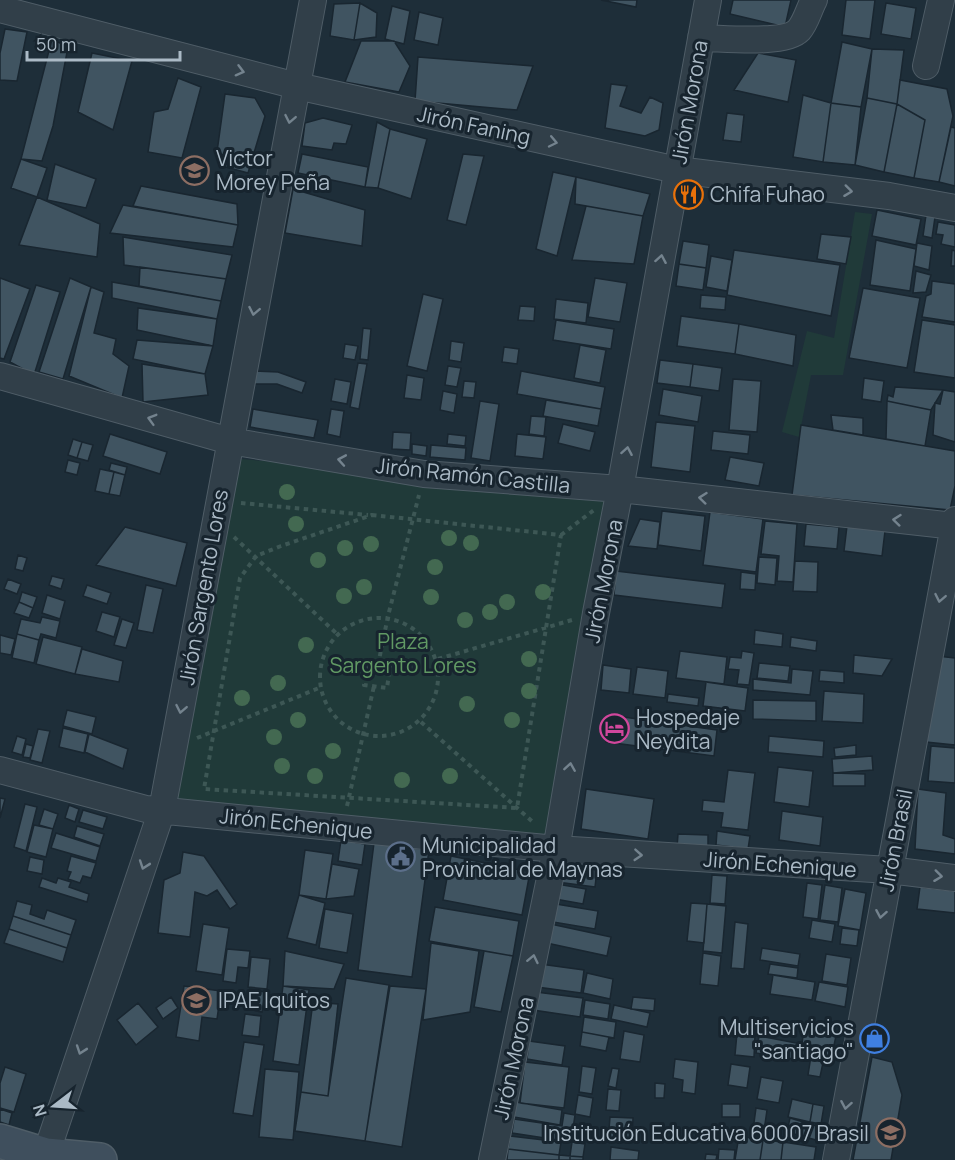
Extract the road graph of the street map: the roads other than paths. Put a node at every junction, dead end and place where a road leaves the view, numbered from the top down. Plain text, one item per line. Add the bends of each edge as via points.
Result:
1 (312, 0) edge
2 (708, 0) edge
3 (814, 0) edge
4 (941, 0) edge
5 (0, 9) edge
6 (701, 38) junction
7 (926, 66) dead end
8 (297, 86) junction
9 (677, 170) junction
10 (955, 208) edge
11 (0, 376) edge
12 (230, 441) junction
13 (620, 489) junction
14 (955, 524) edge
15 (0, 770) edge
16 (162, 810) junction
17 (556, 847) junction
18 (889, 870) junction
19 (955, 878) edge
20 (0, 1141) edge
21 (45, 1157) edge
22 (100, 1160) edge
23 (492, 1160) edge
24 (836, 1160) edge

1 - 8 street, Jirón Sargento Lores
2 - 6 street, Jirón Morona
3 - 6 street via 800,29 792,35
4 - 7 street
5 -> 8 street, Jirón Faning
6 - 9 street, Jirón Morona
8 -> 9 street, Jirón Faning
8 -> 12 street, Jirón Sargento Lores
9 -> 10 street, Jirón Faning
13 -> 9 street, Jirón Morona
12 -> 11 street, Jirón Ramón Castilla
13 -> 12 street, Jirón Ramón Castilla via 424,474
12 -> 16 street, Jirón Sargento Lores
14 -> 13 street, Jirón Ramón Castilla
17 -> 13 street, Jirón Morona
14 -> 18 street, Jirón Brasil
15 - 16 street, Jirón Echenique
16 - 17 street, Jirón Echenique
16 -> 21 street, Jirón Sargento Lores
17 -> 18 street, Jirón Echenique
23 -> 17 street, Jirón Morona
18 -> 19 street, Jirón Echenique
18 -> 24 street, Jirón Brasil
20 - 21 street
21 - 22 street

